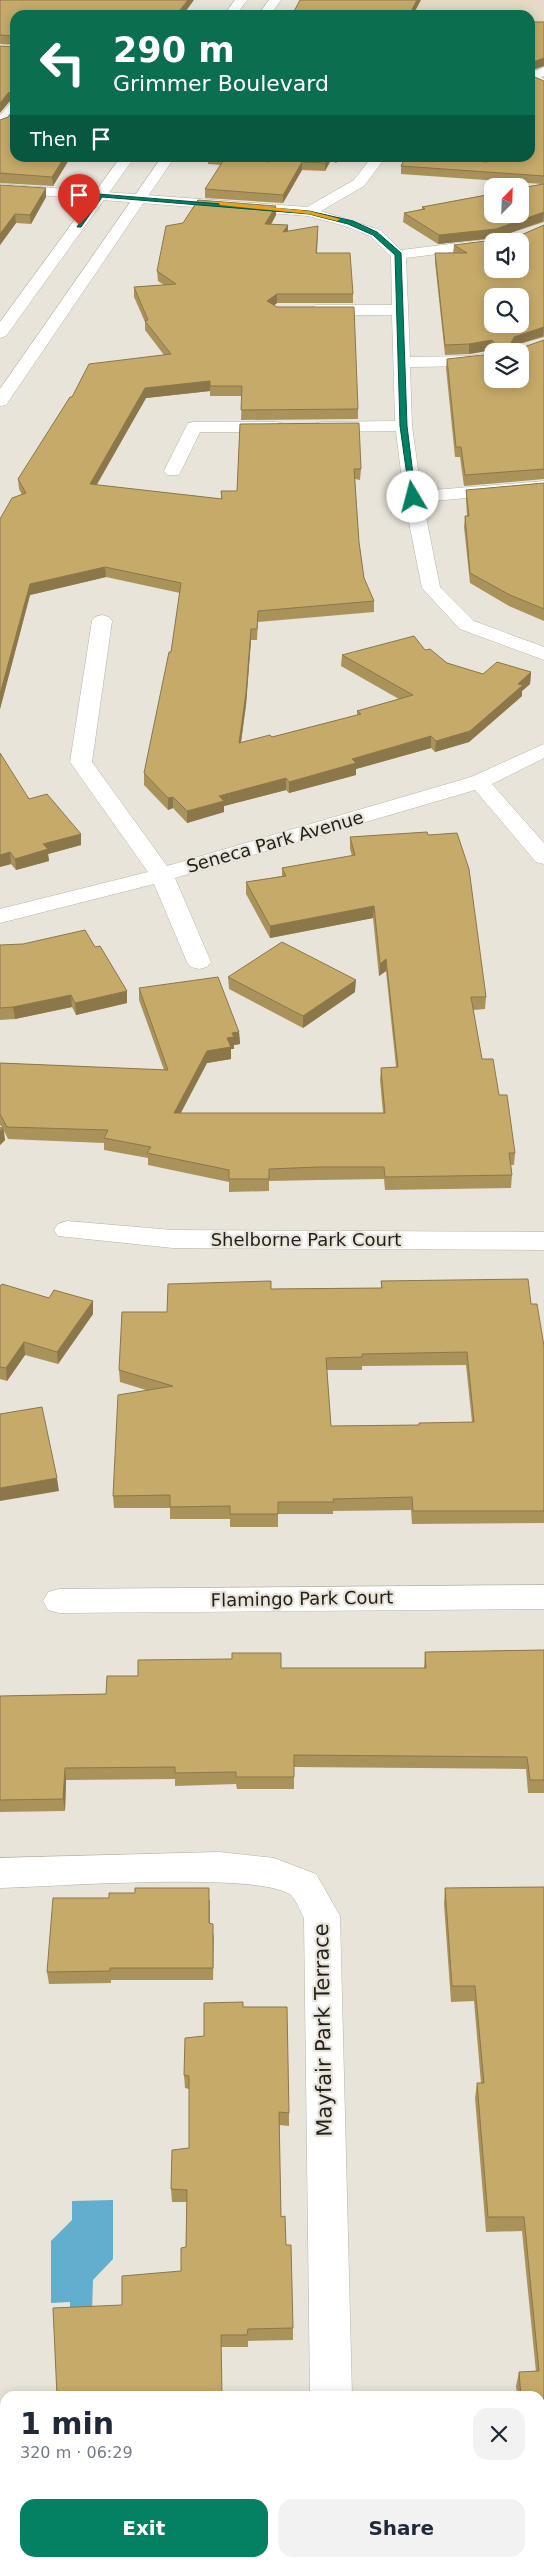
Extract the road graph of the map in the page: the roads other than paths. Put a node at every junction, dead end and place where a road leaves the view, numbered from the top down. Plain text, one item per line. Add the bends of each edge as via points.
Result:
1 (124, 162) edge
2 (164, 162) edge
3 (375, 162) edge
4 (0, 188) edge
5 (100, 196) junction
6 (139, 198) junction
7 (309, 212) junction
8 (484, 244) edge
9 (398, 255) junction
10 (296, 310) edge
11 (400, 310) junction
12 (0, 333) edge
13 (484, 358) edge
14 (403, 362) junction
15 (0, 401) edge
16 (404, 426) junction
17 (173, 472) dead end
18 (544, 486) edge
19 (413, 497) junction
20 (102, 620) dead end
21 (544, 654) edge
22 (544, 750) edge
23 (479, 782) junction
24 (544, 857) edge
25 (162, 875) junction
26 (0, 916) edge
27 (199, 962) dead end
28 (68, 1230) dead end
29 (544, 1241) edge
30 (544, 1597) edge
31 (59, 1602) dead end
32 (0, 1873) edge
33 (331, 2391) edge

1 - 5 street
2 - 6 street
3 - 7 street via 359,184
4 - 5 street
5 - 6 street
5 - 12 street
6 - 7 street
6 - 15 street
7 - 9 street via 350,223 375,234
8 - 9 street
9 - 11 street
10 - 11 street
11 - 14 street
13 - 14 street
14 - 16 street
16 - 17 street via 194,427
16 - 19 street
18 - 19 street
19 - 21 street via 431,588 467,625
20 - 25 street via 80,762
22 - 23 street, Seneca Park Avenue
23 - 24 street
23 - 25 street, Seneca Park Avenue
25 - 26 street, Seneca Park Avenue
25 - 27 street
28 - 29 street, Shelborne Park Court via 173,1239
30 - 31 street, Flamingo Park Court
32 - 33 street, Mayfair Park Terrace via 219,1868 274,1873 304,1885 322,1916

